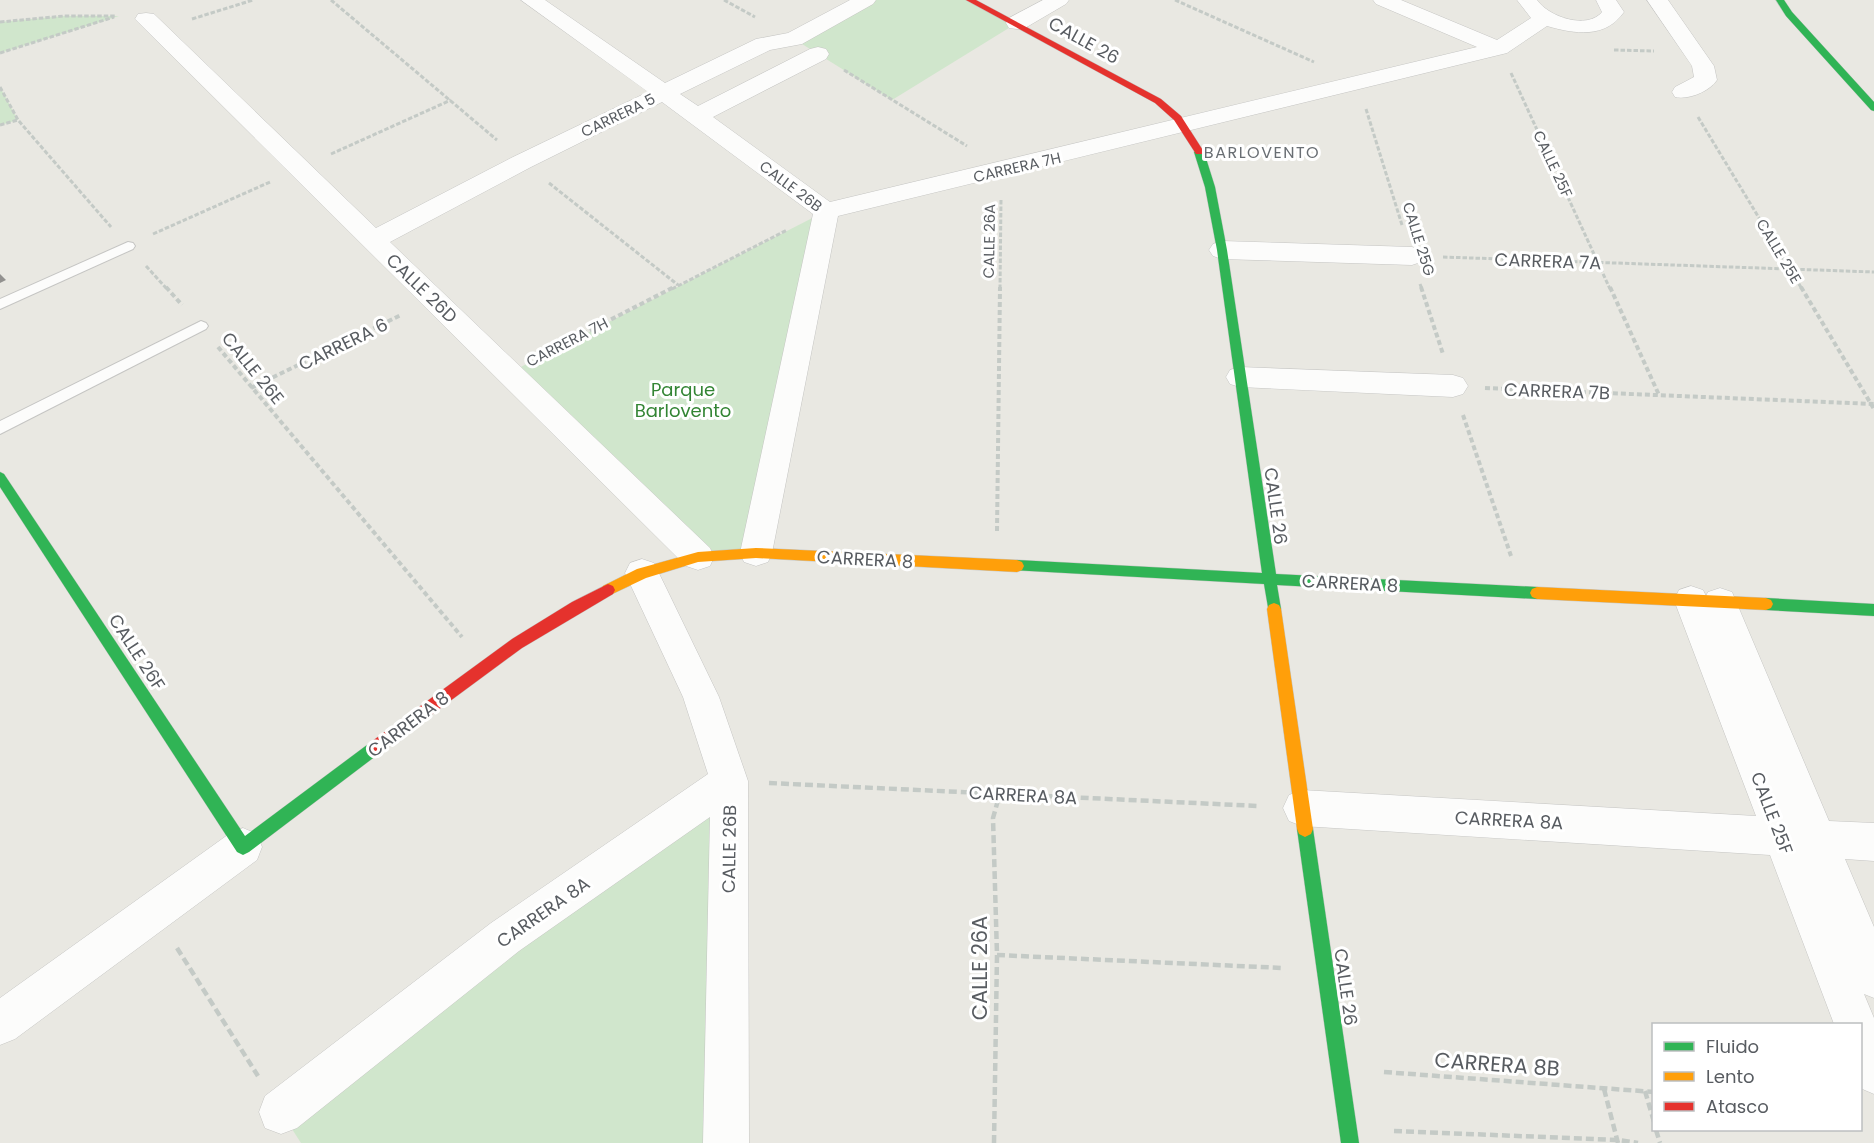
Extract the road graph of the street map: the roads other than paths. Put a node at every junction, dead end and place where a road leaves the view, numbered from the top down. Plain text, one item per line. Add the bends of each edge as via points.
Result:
1 (531, 0) edge
2 (866, 0) edge
3 (970, 0) edge
4 (1059, 0) edge
5 (1383, 0) edge
6 (1527, 0) edge
7 (1606, 0) edge
8 (1657, 0) edge
9 (1780, 0) edge
10 (1546, 18) junction
11 (1017, 23) junction
12 (151, 24) road end
13 (1499, 48) junction
14 (818, 54) road end
15 (1683, 92) road end
16 (663, 94) junction
17 (1874, 108) edge
18 (697, 116) junction
19 (1185, 126) junction
20 (826, 211) junction
21 (373, 240) junction
22 (128, 246) road end
23 (1222, 250) junction
24 (1412, 256) road end
25 (0, 304) edge
26 (201, 326) road end
27 (1240, 377) junction
28 (1453, 386) road end
29 (0, 428) edge
30 (1, 481) edge
31 (756, 553) junction
32 (698, 557) junction
33 (642, 573) junction
34 (1269, 579) junction
35 (1705, 601) junction
36 (1874, 610) edge
37 (729, 782) junction
38 (1302, 808) junction
39 (1798, 837) junction
40 (1874, 842) edge
41 (243, 848) junction
42 (1874, 977) edge
43 (1855, 1023) edge
44 (0, 1024) edge
45 (1862, 1043) edge
46 (1874, 1072) edge
47 (281, 1112) road end
48 (1349, 1136) edge
49 (726, 1143) edge

1 - 16 street, CALLE 26B
2 - 16 street, CARRERA 5 via 794,39 764,44
3 - 11 street, CALLE 26
4 - 11 street
5 - 13 street
6 - 10 street
7 - 10 street via 1613,12 1604,23 1576,26
8 - 15 street via 1703,66 1706,80
9 - 17 street via 1788,14
10 - 13 street, CARRERA 7H
11 - 19 street, CALLE 26 via 1147,95
12 - 21 street, CALLE 26D
13 - 19 street, CARRERA 7H
14 - 18 street
16 - 18 street, CALLE 26B
16 - 21 street, CARRERA 5
18 - 20 street, CALLE 26B
19 - 20 street, CARRERA 7H
19 - 23 street, CALLE 26 via 1209,175
20 - 31 street, CALLE 26B
21 - 32 street, CALLE 26D
22 - 25 lane
23 - 24 street
23 - 27 street, CALLE 26
26 - 29 lane
27 - 28 street
27 - 34 street, CALLE 26
30 - 41 street, CALLE 26F
31 - 32 street, CARRERA 8
31 - 34 street, CARRERA 8
32 - 33 street, CARRERA 8
33 - 37 street, CALLE 26B via 701,697
33 - 41 street, CARRERA 8 via 576,606 486,665
34 - 35 street, CARRERA 8
34 - 38 street, CALLE 26
35 - 36 street, CARRERA 8
35 - 39 street, CALLE 25F
37 - 47 street, CARRERA 8A via 505,937
37 - 49 street, CALLE 26B
38 - 39 street, CARRERA 8A
38 - 48 street, CALLE 26
39 - 40 street, CARRERA 8A
39 - 42 street, CALLE 25F
39 - 43 street, CALLE 25F
41 - 44 street, CARRERA 8
45 - 46 street

